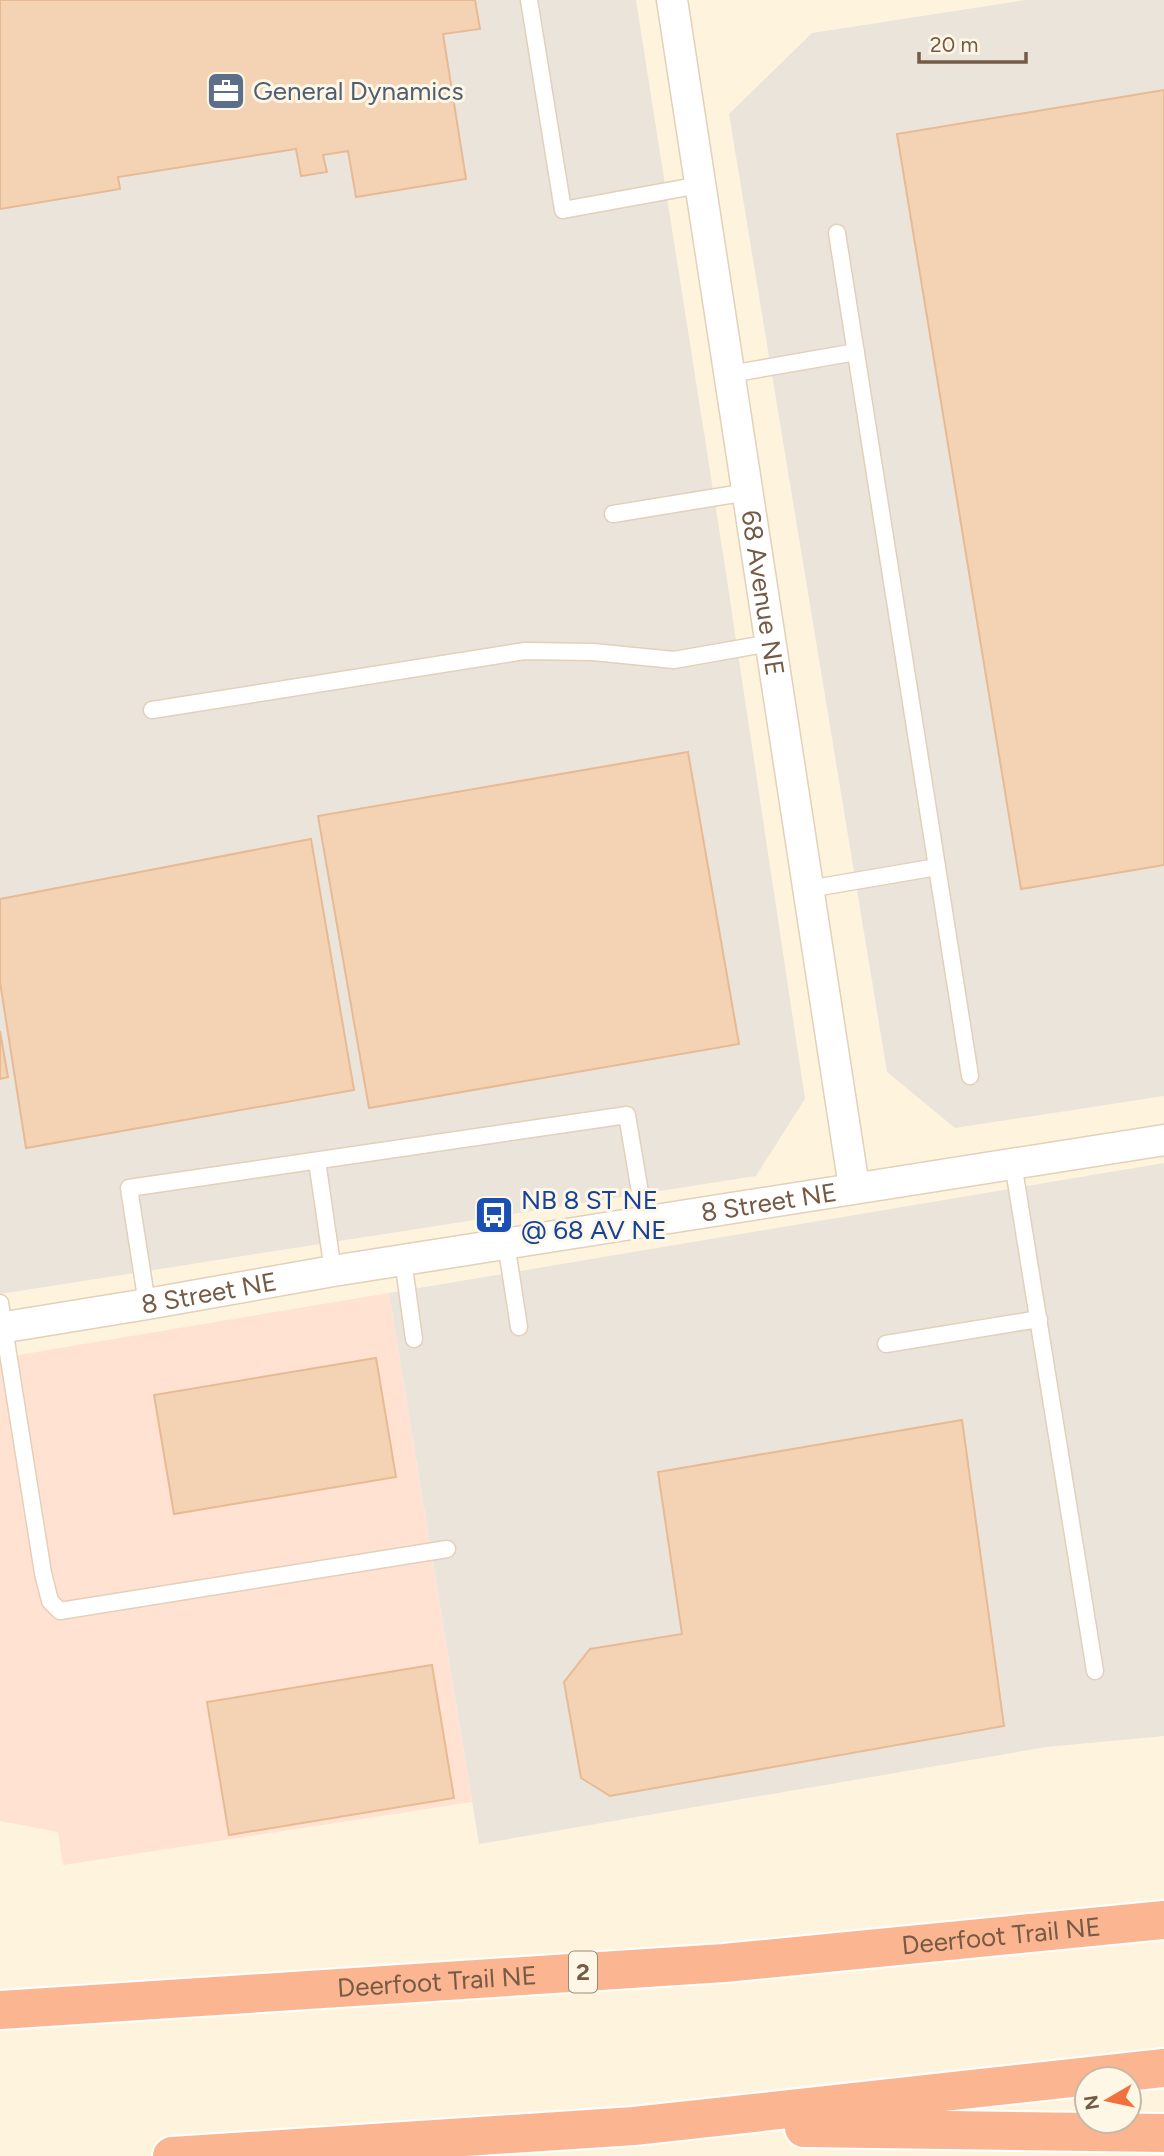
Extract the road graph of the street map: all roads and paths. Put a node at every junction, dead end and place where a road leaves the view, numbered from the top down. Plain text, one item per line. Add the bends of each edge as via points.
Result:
1 (529, 0) edge
2 (672, 0) edge
3 (700, 185) junction
4 (838, 233) dead end
5 (856, 352) junction
6 (730, 374) junction
7 (748, 492) junction
8 (613, 514) dead end
9 (771, 643) junction
10 (152, 710) dead end
11 (937, 867) junction
12 (808, 889) junction
13 (970, 1076) dead end
14 (1164, 1140) edge
15 (317, 1161) junction
16 (1013, 1163) junction
17 (854, 1187) junction
18 (645, 1222) junction
19 (506, 1243) junction
20 (403, 1260) junction
21 (333, 1270) junction
22 (148, 1304) junction
23 (1, 1319) edge
24 (1039, 1319) junction
25 (519, 1327) dead end
26 (414, 1339) dead end
27 (886, 1344) dead end
28 (447, 1549) dead end
29 (1095, 1671) dead end
30 (1164, 1920) edge
31 (0, 2010) edge
32 (1164, 2068) edge
33 (634, 2126) junction
34 (1164, 2133) edge
35 (173, 2156) edge

1 - 3 lane via 564,210
2 - 3 street, 68 Avenue NE
3 - 6 street, 68 Avenue NE
4 - 5 lane
5 - 6 lane
5 - 11 lane
6 - 7 street, 68 Avenue NE
7 - 8 lane
7 - 9 street, 68 Avenue NE
9 - 10 lane via 674,660 526,651
9 - 12 street, 68 Avenue NE
11 - 12 lane
11 - 13 lane
12 - 17 street, 68 Avenue NE
14 - 16 street, 8 Street NE
15 - 18 lane via 626,1115
15 - 21 lane
15 - 22 lane via 129,1188
16 - 17 street, 8 Street NE
16 - 24 lane
17 - 18 street, 8 Street NE
18 - 19 street, 8 Street NE
19 - 20 street, 8 Street NE
19 - 25 lane
20 - 21 street, 8 Street NE
20 - 26 lane
21 - 22 street, 8 Street NE
22 - 23 street, 8 Street NE
23 - 28 lane via 43,1573 50,1601 60,1611
24 - 27 lane
24 - 29 lane
30 - 31 highway, Deerfoot Trail NE / 2 via 724,1963
32 - 33 highway
33 - 34 highway
33 - 35 highway

